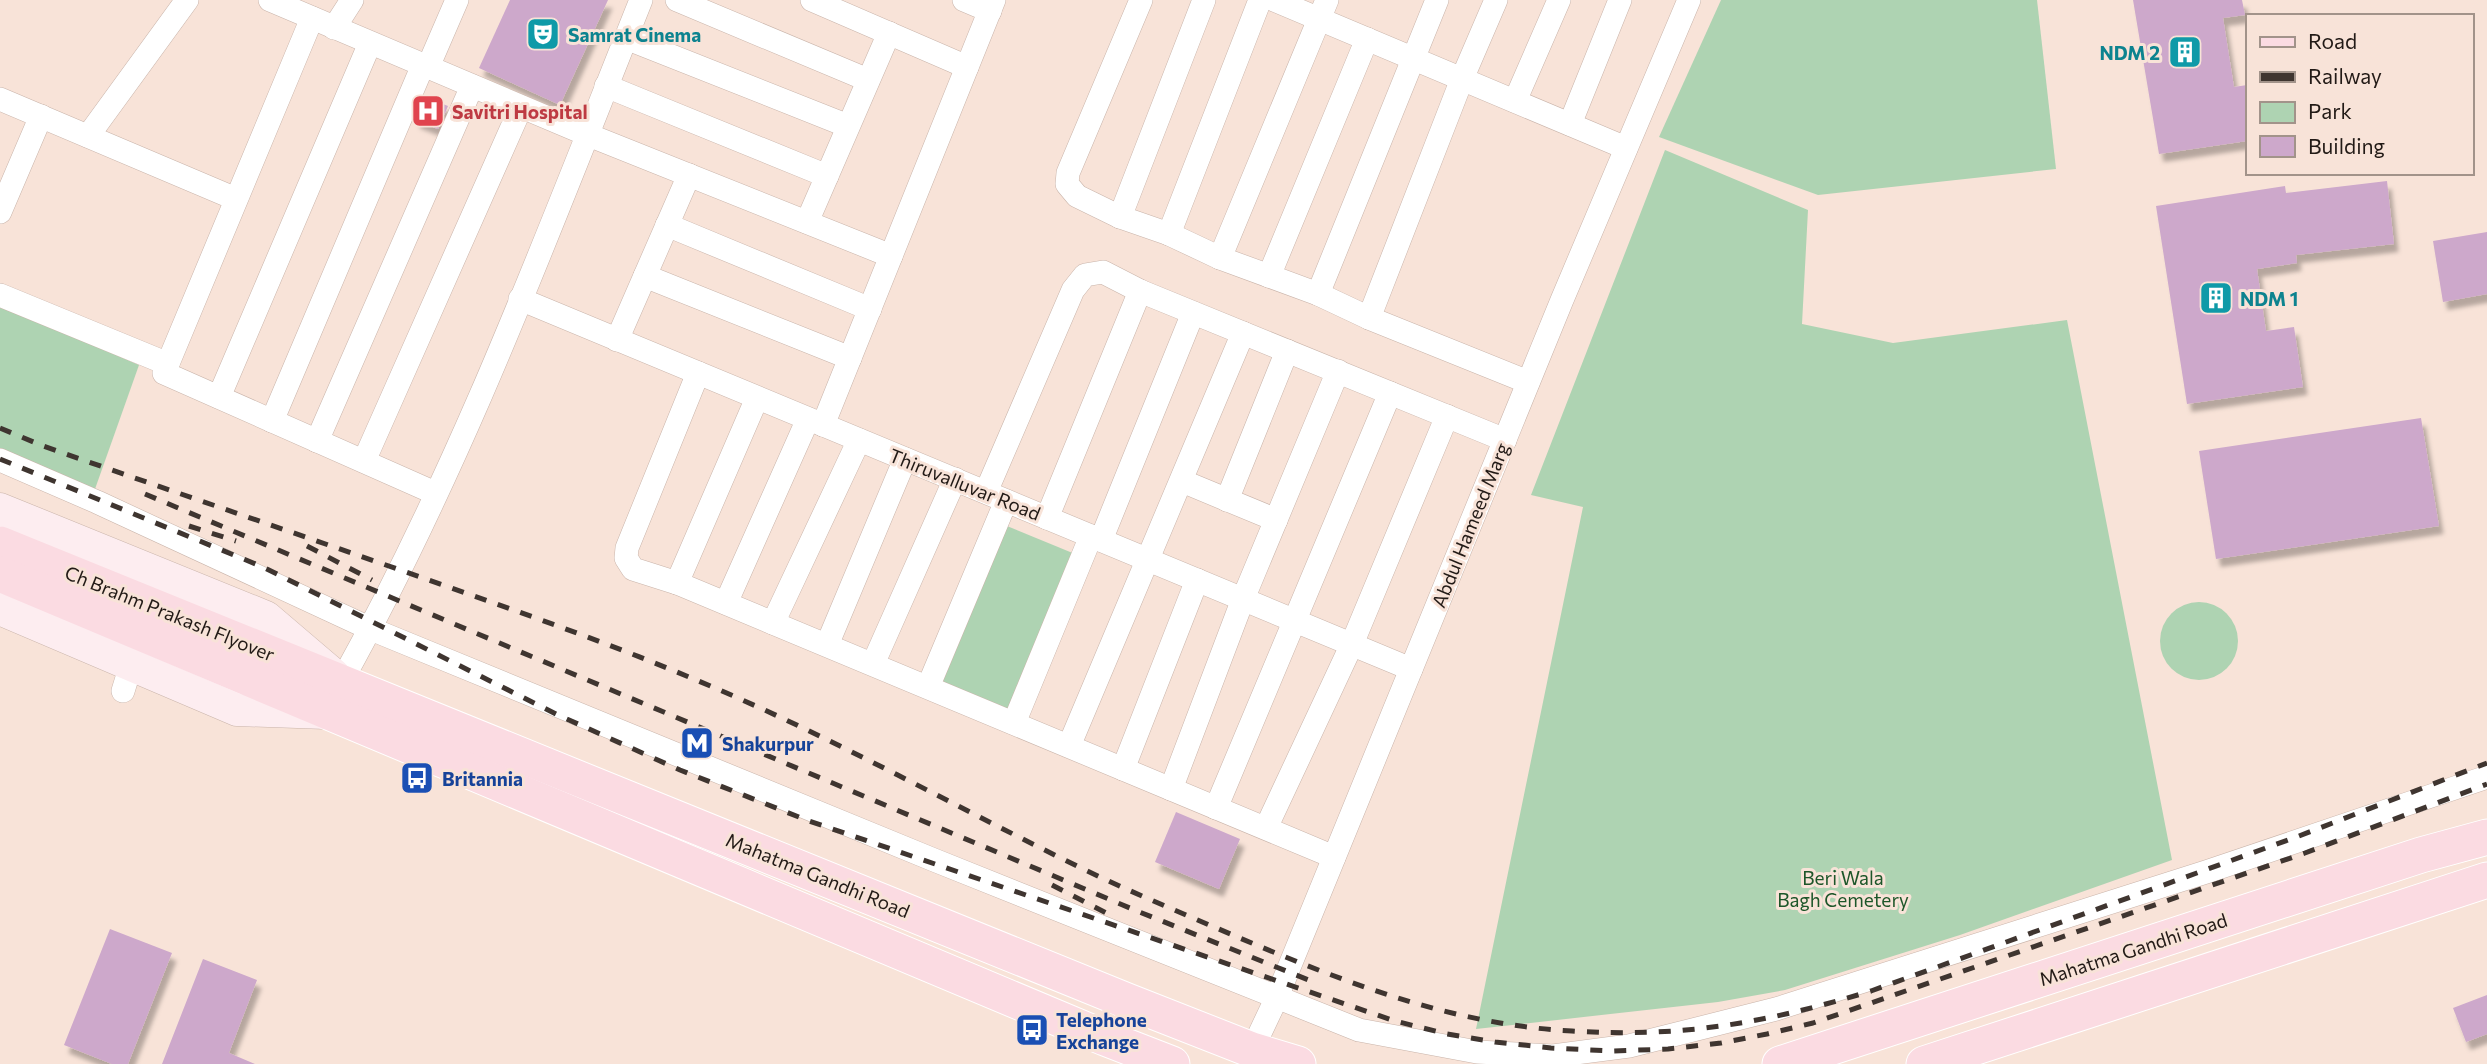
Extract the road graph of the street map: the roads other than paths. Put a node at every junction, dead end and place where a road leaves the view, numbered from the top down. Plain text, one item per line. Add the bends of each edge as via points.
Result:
1 (187, 0) edge
2 (270, 0) edge
3 (352, 0) edge
4 (457, 0) edge
5 (641, 0) edge
6 (677, 0) edge
7 (812, 0) edge
8 (964, 0) edge
9 (1140, 0) edge
10 (1204, 0) edge
11 (1260, 0) edge
12 (1273, 0) edge
13 (1437, 0) edge
14 (1496, 0) edge
15 (1559, 0) edge
16 (1620, 0) edge
17 (1689, 0) edge
18 (992, 5) edge
19 (1323, 10) edge
20 (312, 18) junction
21 (334, 28) junction
22 (888, 33) junction
23 (625, 38) junction
24 (1367, 39) junction
25 (370, 43) junction
26 (1412, 58) junction
27 (426, 66) junction
28 (967, 67) junction
29 (1462, 79) junction
30 (868, 80) junction
31 (472, 86) junction
32 (606, 86) junction
33 (0, 99) edge
34 (1515, 101) junction
35 (521, 107) junction
36 (41, 117) junction
37 (1570, 124) junction
38 (848, 126) junction
39 (586, 134) junction
40 (88, 136) junction
41 (1626, 148) junction
42 (689, 175) junction
43 (827, 176) junction
44 (236, 199) junction
45 (0, 212) edge
46 (1121, 217) junction
47 (807, 222) junction
48 (667, 225) junction
49 (1169, 234) junction
50 (891, 256) junction
51 (1220, 258) junction
52 (645, 276) junction
53 (1269, 276) junction
54 (1140, 291) junction
55 (1318, 294) junction
56 (0, 295) edge
57 (520, 299) junction
58 (870, 309) junction
59 (1193, 313) junction
60 (1369, 318) junction
61 (1243, 333) junction
62 (617, 340) junction
63 (1287, 351) junction
64 (850, 358) junction
65 (168, 364) junction
66 (1338, 372) junction
67 (698, 373) junction
68 (1528, 382) junction
69 (1390, 393) junction
70 (219, 397) junction
71 (757, 397) junction
72 (1447, 416) junction
73 (272, 421) junction
74 (816, 422) junction
75 (317, 440) junction
76 (859, 440) junction
77 (1505, 440) junction
78 (905, 459) junction
79 (0, 460) edge
80 (364, 461) junction
81 (955, 480) junction
82 (1182, 481) junction
83 (436, 493) junction
84 (996, 497) junction
85 (1227, 499) junction
86 (0, 509) edge
87 (1047, 518) junction
88 (1276, 520) junction
89 (1096, 538) junction
90 (0, 544) edge
91 (1149, 560) junction
92 (0, 574) edge
93 (1197, 580) junction
94 (677, 583) junction
95 (1243, 599) junction
96 (726, 603) junction
97 (0, 609) edge
98 (1296, 621) junction
99 (773, 623) junction
100 (371, 629) junction
101 (1352, 644) junction
102 (827, 645) junction
103 (873, 664) junction
104 (261, 666) junction
105 (1411, 669) junction
106 (928, 687) junction
107 (338, 698) junction
108 (1014, 723) junction
109 (1069, 746) junction
110 (1123, 769) junction
111 (2487, 777) edge
112 (1171, 789) junction
113 (1216, 807) junction
114 (1266, 828) junction
115 (2487, 837) edge
116 (1334, 857) junction
117 (2487, 880) edge
118 (1277, 998) junction
119 (1252, 1050) junction
120 (1172, 1064) edge
121 (1298, 1064) edge
122 (1780, 1064) edge
123 (1924, 1064) edge

1 - 40 street
2 - 20 street
3 - 21 street
4 - 27 street
5 - 23 street
6 - 30 street
7 - 22 street
8 - 18 street
9 - 46 street via 1067,184 1077,196
10 - 46 street
11 - 49 street
12 - 19 street
13 - 26 street
14 - 29 street
15 - 34 street
16 - 37 street
17 - 41 street, Abdul Hameed Marg
18 - 28 street
19 - 24 street
19 - 51 street
20 - 21 street
20 - 44 street
21 - 25 street
22 - 28 street
22 - 30 street
23 - 32 street
23 - 38 street
24 - 26 street
24 - 53 street
25 - 27 street
25 - 70 street
26 - 29 street
26 - 55 street
27 - 31 street
27 - 73 street
28 - 50 street
29 - 34 street
29 - 60 street
30 - 38 street
31 - 35 street
31 - 75 street
32 - 39 street
32 - 43 street
33 - 36 street
34 - 37 street
35 - 39 street
35 - 80 street
36 - 40 street
36 - 45 street
37 - 41 street
38 - 43 street
39 - 42 street
39 - 57 street
40 - 44 street
41 - 68 street, Abdul Hameed Marg
42 - 47 street
42 - 48 street
43 - 47 street
44 - 65 street
46 - 49 street
47 - 50 street
48 - 52 street
48 - 58 street
49 - 51 street
50 - 58 street
51 - 53 street
52 - 62 street
52 - 64 street
53 - 55 street
54 - 59 street
54 - 84 street via 1103,272 1085,275 1073,290
54 - 87 street
55 - 60 street
56 - 65 street
57 - 62 street, Thiruvalluvar Road
57 - 83 street
58 - 64 street
59 - 61 street
59 - 89 street
60 - 68 street
61 - 63 street
61 - 82 street
62 - 67 street, Thiruvalluvar Road
63 - 66 street
63 - 85 street
64 - 74 street
65 - 70 street via 164,373
66 - 69 street
66 - 88 street
67 - 71 street, Thiruvalluvar Road
67 - 94 street via 627,548 626,558 633,569
68 - 77 street, Abdul Hameed Marg
69 - 72 street
69 - 98 street
70 - 73 street
71 - 74 street, Thiruvalluvar Road
71 - 94 street
72 - 77 street
72 - 101 street
73 - 75 street
74 - 76 street, Thiruvalluvar Road
74 - 96 street
75 - 80 street
76 - 78 street, Thiruvalluvar Road
76 - 99 street
77 - 105 street, Abdul Hameed Marg
78 - 81 street, Thiruvalluvar Road
78 - 102 street
79 - 100 street
80 - 83 street
81 - 84 street, Thiruvalluvar Road
81 - 103 street
82 - 85 street
82 - 91 street
83 - 100 street
84 - 87 street, Thiruvalluvar Road
84 - 106 street
85 - 88 street
86 - 107 street via 266,617
87 - 89 street, Thiruvalluvar Road
88 - 95 street
89 - 91 street, Thiruvalluvar Road
89 - 108 street
90 - 104 main road, Ch Brahm Prakash Flyover
91 - 93 street, Thiruvalluvar Road
91 - 109 street
92 - 104 main road, Ch Brahm Prakash Flyover
93 - 95 street, Thiruvalluvar Road
93 - 110 street
94 - 96 street
95 - 98 street, Thiruvalluvar Road
95 - 112 street
96 - 99 street
97 - 107 street via 127,678 237,710
98 - 101 street, Thiruvalluvar Road
98 - 113 street
99 - 102 street
100 - 107 street
100 - 118 street
101 - 105 street, Thiruvalluvar Road
101 - 114 street
102 - 103 street
103 - 106 street
104 - 107 main road, Ch Brahm Prakash Flyover
105 - 116 street, Abdul Hameed Marg
106 - 108 street
107 - 119 main road, Mahatma Gandhi Road
107 - 120 main road, Mahatma Gandhi Road
108 - 109 street
109 - 110 street
110 - 112 street
111 - 118 street via 1789,1005 1629,1046 1553,1056 1477,1052 1359,1030
112 - 113 street
113 - 114 street
114 - 116 street
115 - 122 main road, Mahatma Gandhi Road
116 - 118 street, Abdul Hameed Marg
117 - 123 main road
118 - 119 street, Abdul Hameed Marg
119 - 121 main road, Mahatma Gandhi Road

